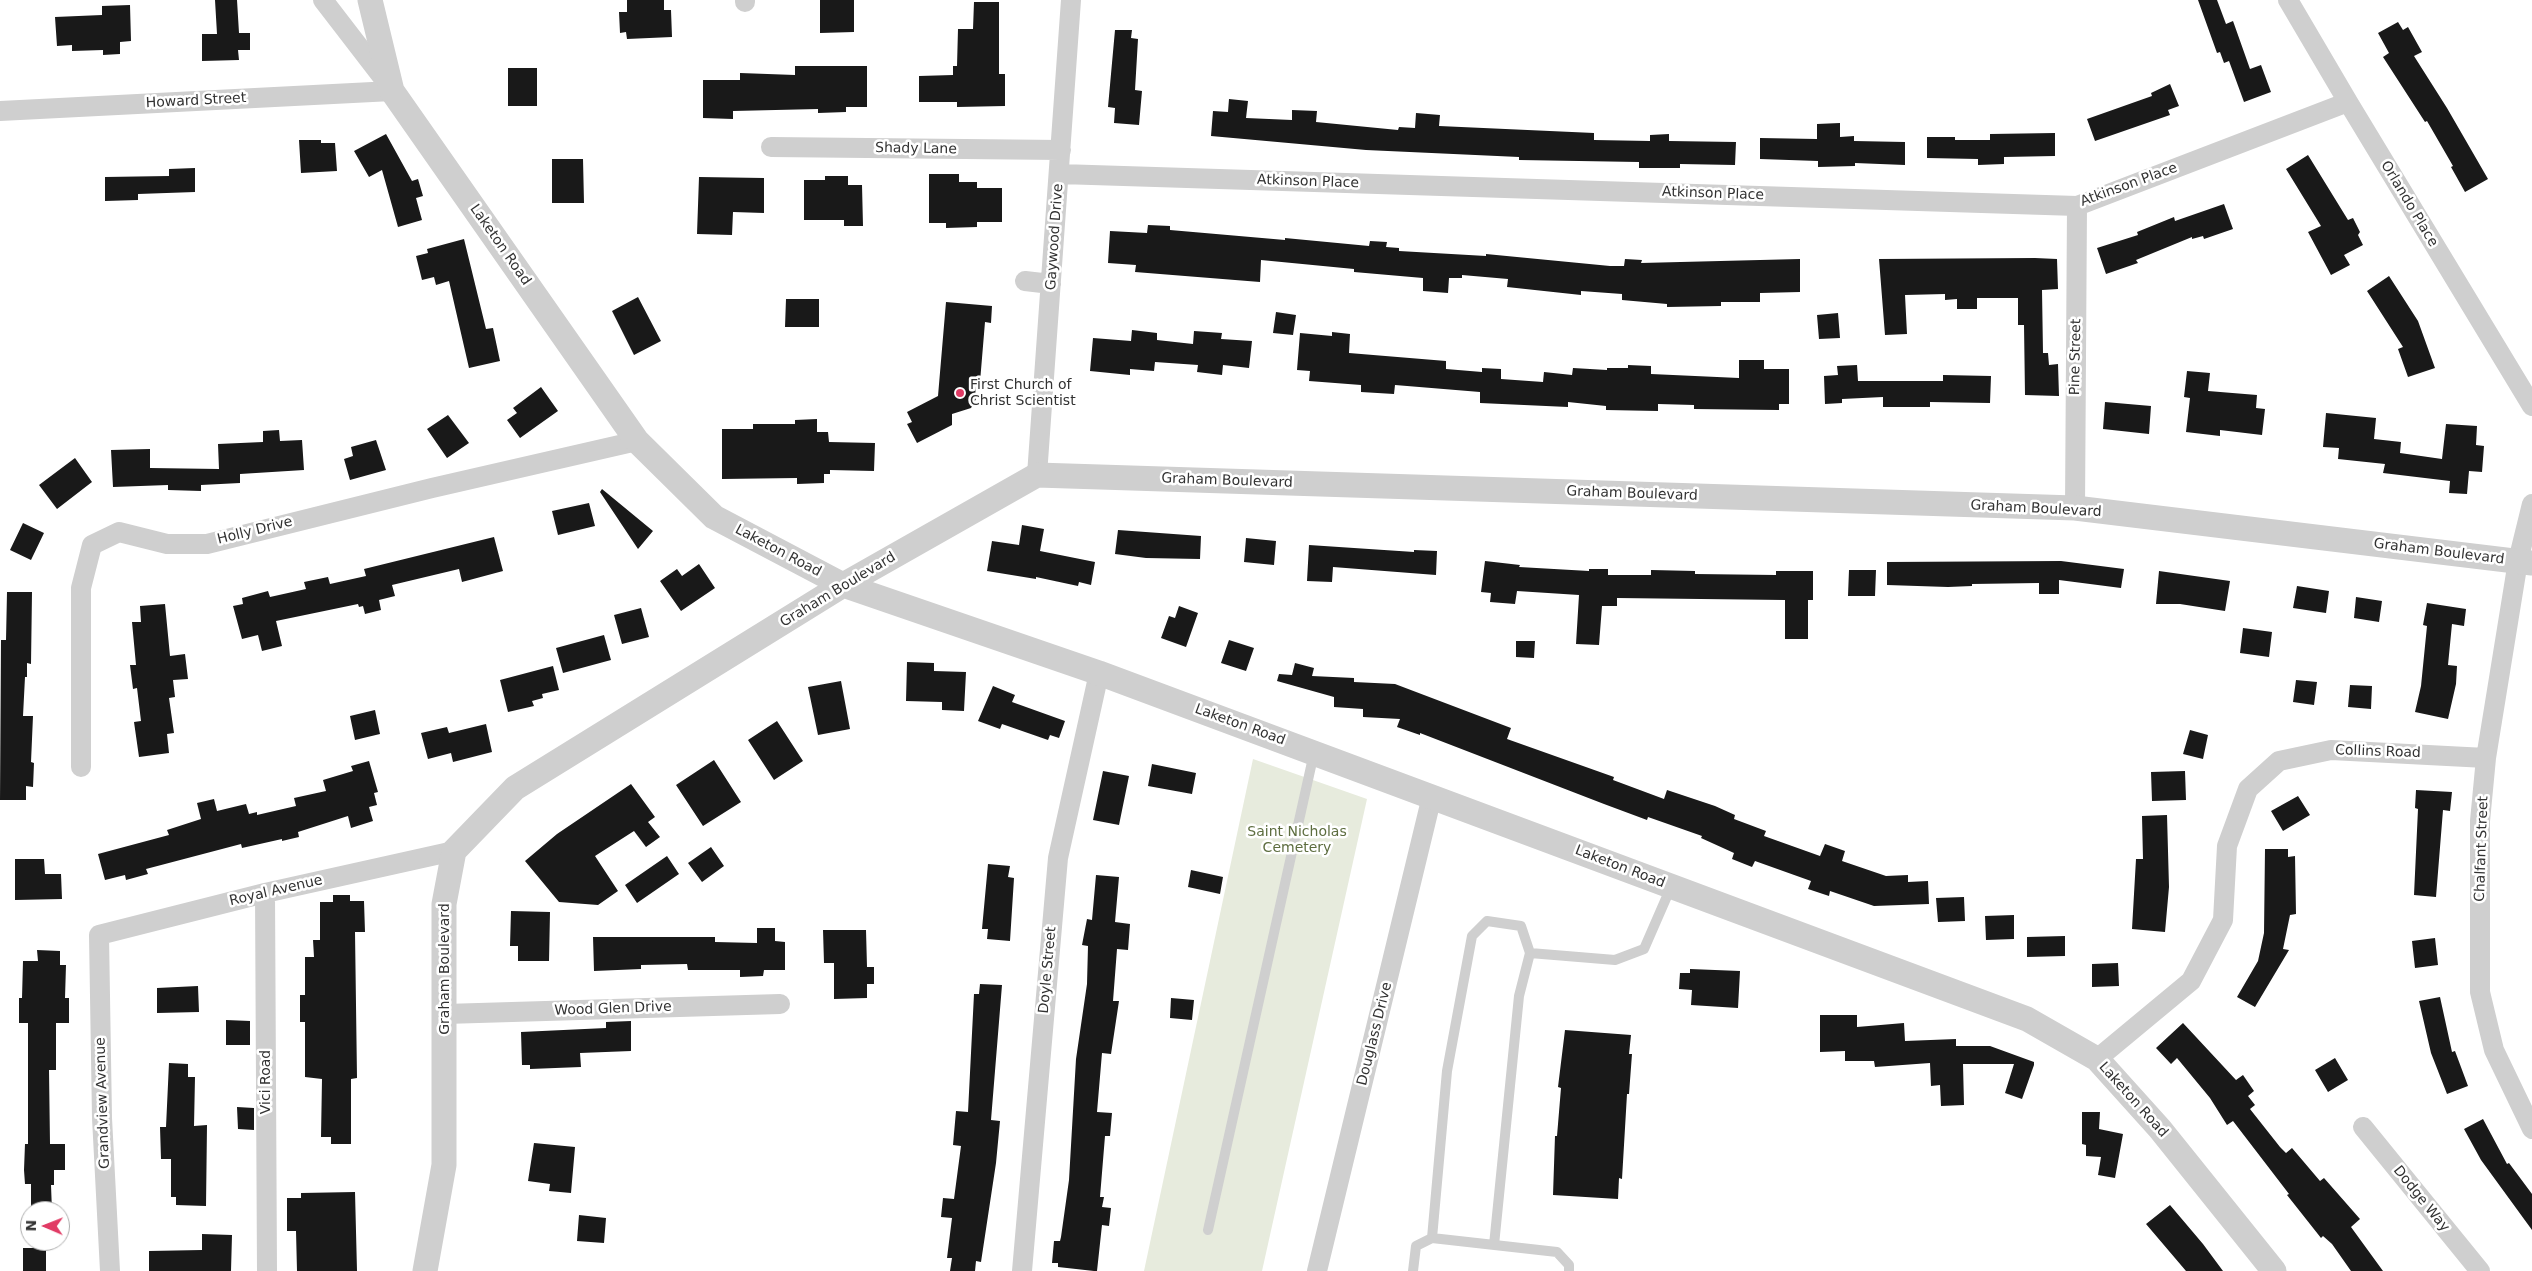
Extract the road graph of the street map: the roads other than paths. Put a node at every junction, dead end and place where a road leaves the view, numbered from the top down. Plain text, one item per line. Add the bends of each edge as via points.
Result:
1 (322, 0) edge
2 (370, 0) edge
3 (1071, 0) edge
4 (2288, 0) edge
5 (392, 91) junction
6 (2348, 102) junction
7 (0, 111) edge
8 (770, 147) dead end
9 (1062, 150) junction
10 (1060, 174) junction
11 (2077, 206) junction
12 (1025, 282) dead end
13 (1051, 284) junction
14 (2532, 406) edge
15 (637, 441) junction
16 (1037, 475) junction
17 (2532, 504) edge
18 (2074, 508) junction
19 (2525, 562) edge
20 (842, 585) junction
21 (1099, 673) junction
22 (1314, 752) junction
23 (2486, 758) junction
24 (81, 767) dead end
25 (1432, 796) junction
26 (454, 851) junction
27 (1671, 887) junction
28 (265, 893) junction
29 (99, 935) joint
30 (1530, 953) junction
31 (780, 1004) dead end
32 (445, 1014) junction
33 (2096, 1059) junction
34 (2363, 1127) dead end
35 (2532, 1129) edge
36 (1208, 1230) dead end
37 (1432, 1238) junction
38 (1494, 1245) junction
39 (110, 1271) edge
40 (267, 1271) edge
41 (425, 1271) edge
42 (1022, 1271) edge
43 (1317, 1271) edge
44 (1414, 1271) edge
45 (1569, 1271) edge
46 (2274, 1271) edge
47 (2480, 1271) edge

1 - 5 street
2 - 5 street, Laketon Road
3 - 9 street, Gaywood Drive
4 - 6 street, Orlando Place
5 - 7 street, Howard Street
5 - 15 street, Laketon Road
6 - 11 street, Atkinson Place
6 - 14 street, Orlando Place
8 - 9 street, Shady Lane
9 - 10 street, Gaywood Drive
10 - 11 street, Atkinson Place
10 - 13 street, Gaywood Drive
11 - 18 street, Pine Street
12 - 13 street
13 - 16 street, Gaywood Drive
15 - 20 street, Laketon Road via 714,517
15 - 24 street, Holly Drive via 207,544 167,544 120,532 92,545 81,588
16 - 18 street, Graham Boulevard
16 - 20 street, Graham Boulevard
17 - 19 street, Chalfant Street
18 - 19 street, Graham Boulevard
19 - 23 street, Chalfant Street
20 - 21 street, Laketon Road
20 - 26 street, Graham Boulevard via 515,788
21 - 22 street, Laketon Road
21 - 42 street, Doyle Street via 1058,858
22 - 25 street, Laketon Road
22 - 36 lane
23 - 33 street, Collins Road via 2330,750 2279,761 2248,789 2227,846 2223,920 2192,981
23 - 35 street, Chalfant Street via 2480,822 2480,992 2494,1050
25 - 27 street, Laketon Road
25 - 43 street, Douglass Drive
26 - 28 street, Royal Avenue
26 - 32 street, Graham Boulevard via 444,904
27 - 30 lane via 1644,949 1615,960
27 - 33 street, Laketon Road via 2027,1019
28 - 29 street, Royal Avenue
28 - 40 street, Vici Road
29 - 39 street, Grandview Avenue via 102,1118
30 - 37 lane via 1520,926 1487,921 1472,936 1447,1071
30 - 38 lane via 1519,996
31 - 32 street, Wood Glen Drive
32 - 41 street, Graham Boulevard via 444,1165
33 - 46 street, Laketon Road via 2160,1129
34 - 47 street, Dodge Way
37 - 38 lane
37 - 44 lane via 1416,1246
38 - 45 lane via 1557,1252 1569,1265

